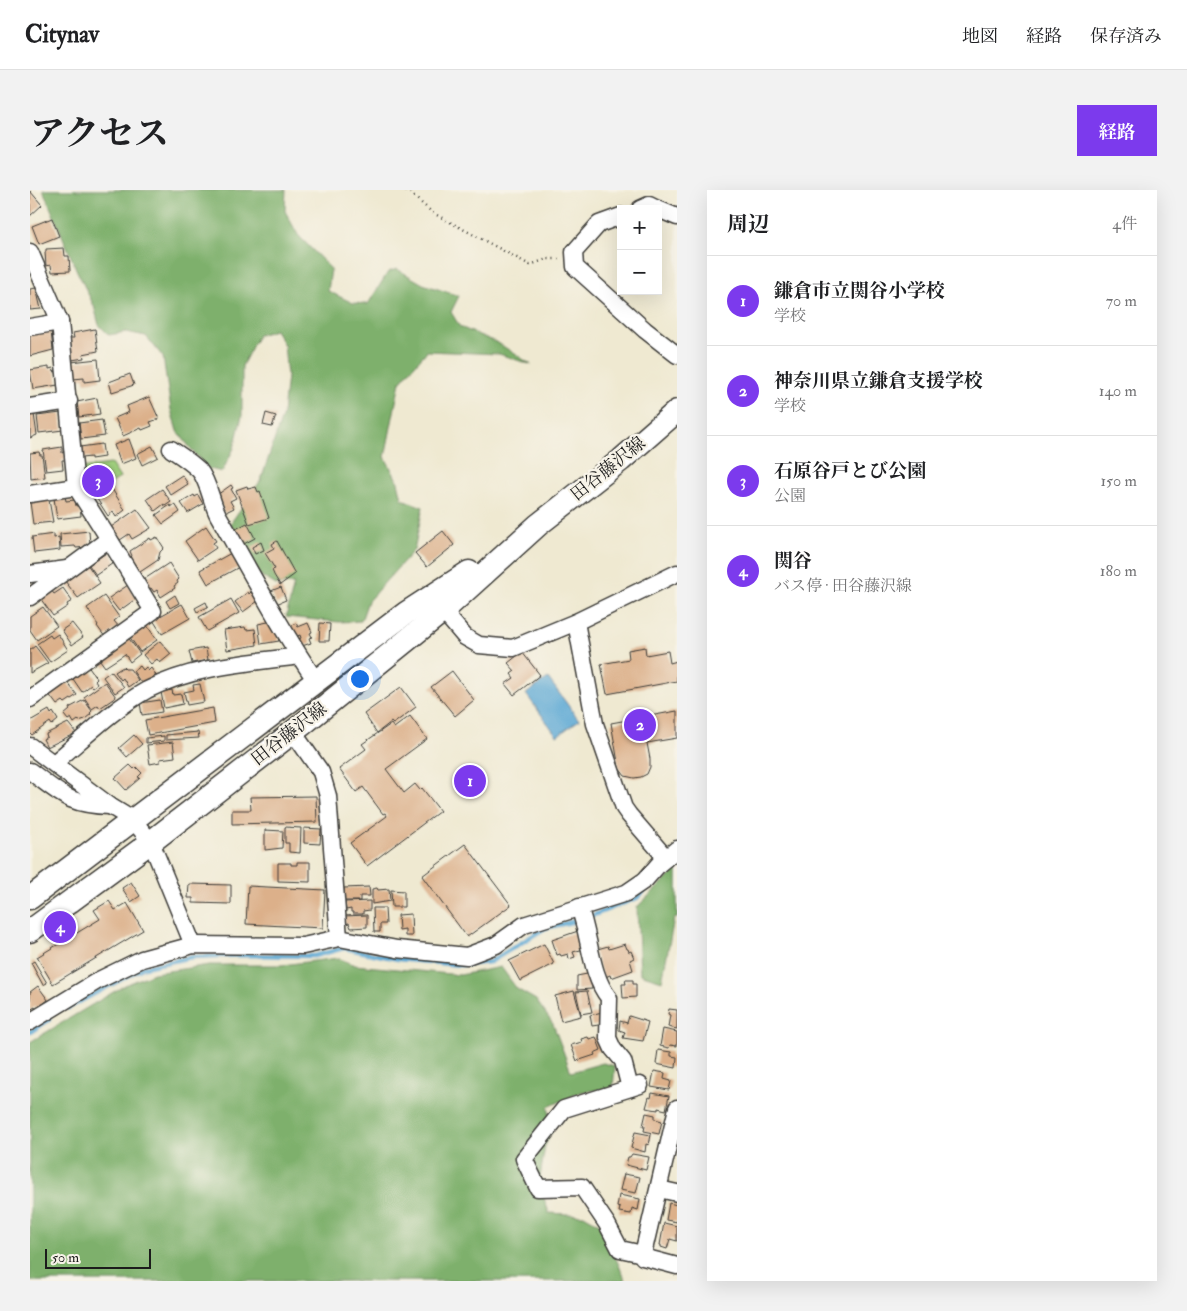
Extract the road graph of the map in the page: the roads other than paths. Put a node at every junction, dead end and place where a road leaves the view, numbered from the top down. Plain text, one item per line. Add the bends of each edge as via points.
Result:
1 (662, 211) edge
2 (617, 217) edge
3 (677, 217) edge
4 (30, 252) edge
5 (60, 322) junction
6 (30, 327) edge
7 (677, 355) edge
8 (69, 401) junction
9 (30, 407) edge
10 (677, 411) edge
11 (171, 449) dead end
12 (76, 487) junction
13 (30, 494) edge
14 (538, 525) junction
15 (109, 540) junction
16 (70, 568) junction
17 (30, 574) edge
18 (677, 574) edge
19 (30, 597) edge
20 (416, 607) junction
21 (442, 611) junction
22 (576, 622) junction
23 (299, 656) junction
24 (316, 681) junction
25 (30, 699) edge
26 (293, 732) junction
27 (30, 746) edge
28 (54, 763) junction
29 (30, 771) edge
30 (110, 806) junction
31 (133, 820) junction
32 (151, 842) junction
33 (671, 853) edge
34 (30, 898) edge
35 (582, 915) junction
36 (30, 931) edge
37 (339, 938) junction
38 (193, 945) junction
39 (30, 1022) edge
40 (677, 1108) edge
41 (675, 1128) edge
42 (659, 1190) junction
43 (677, 1193) edge
44 (643, 1254) junction
45 (677, 1266) edge

1 - 3 street
2 - 7 street via 599,224 574,252 575,267
4 - 5 street
5 - 6 street
5 - 8 street
8 - 9 street
8 - 12 street
10 - 14 main road, 田谷藤沢線
11 - 23 street via 199,470 212,505
12 - 13 street
12 - 15 street
14 - 20 main road, 田谷藤沢線
14 - 21 main road, 田谷藤沢線
15 - 16 street
15 - 25 street via 152,610
16 - 17 street
16 - 19 street
18 - 22 street
20 - 21 street via 440,608
20 - 24 main road, 田谷藤沢線
21 - 22 street via 465,637 479,645 513,648
21 - 26 main road, 田谷藤沢線
22 - 33 street via 595,724 624,808
23 - 24 street
23 - 28 street via 207,669 147,690 112,713
24 - 31 main road, 田谷藤沢線
26 - 32 main road, 田谷藤沢線
26 - 37 street via 321,772 328,796
27 - 28 street
28 - 30 street
29 - 30 street via 76,803
30 - 31 street
31 - 32 street
31 - 34 main road, 田谷藤沢線
32 - 36 main road, 田谷藤沢線
32 - 38 street
33 - 35 street via 645,880
35 - 37 street via 524,925 496,946 467,956
35 - 44 street via 598,974 609,998 608,1038 635,1086 564,1109 524,1159 538,1188 582,1187 620,1249
37 - 38 street via 303,946
38 - 39 street via 142,959 99,980
40 - 41 street
41 - 42 street
42 - 43 street
42 - 44 street
44 - 45 street via 643,1258

